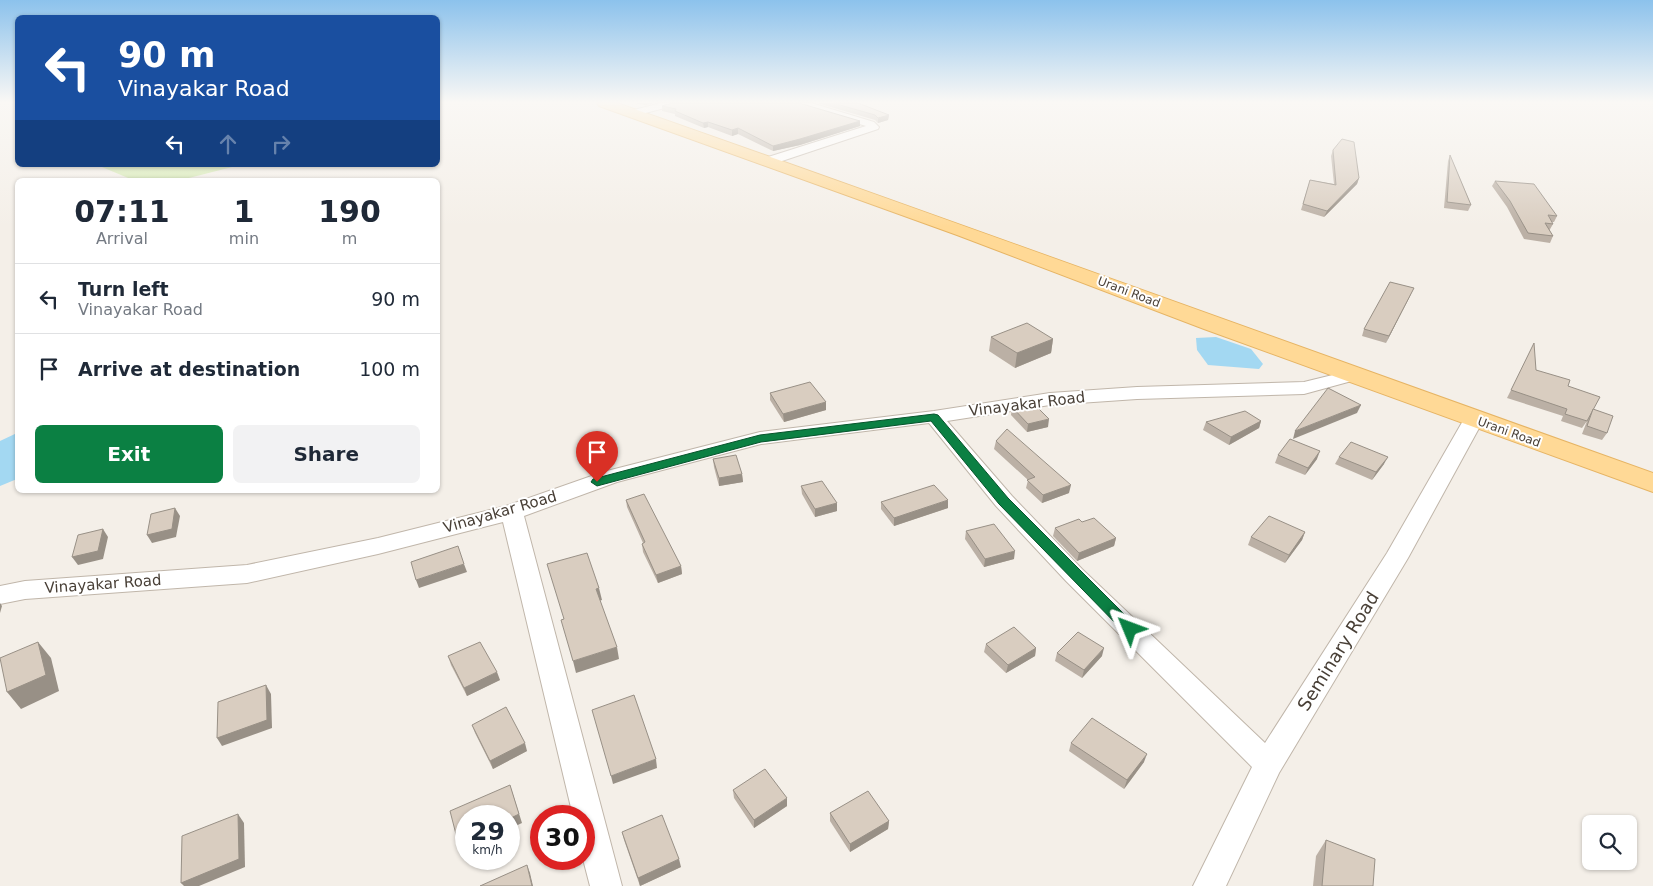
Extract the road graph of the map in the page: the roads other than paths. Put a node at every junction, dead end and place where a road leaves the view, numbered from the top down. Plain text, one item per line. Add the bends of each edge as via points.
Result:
1 (721, 144) edge
2 (820, 144) edge
3 (769, 161) junction
4 (1353, 375) junction
5 (934, 417) junction
6 (1474, 420) junction
7 (1653, 483) edge
8 (512, 512) junction
9 (0, 595) edge
10 (1268, 764) junction
11 (606, 886) edge
12 (1209, 886) edge

1 - 3 main road, Urani Road
2 - 3 street
3 - 4 main road, Urani Road
4 - 5 street, Vinayakar Road via 1304,388 1050,399
4 - 6 main road, Urani Road
5 - 8 street, Vinayakar Road via 760,438 610,477
5 - 10 street via 1004,501 1074,575
6 - 7 main road, Urani Road
6 - 10 street, Seminary Road via 1396,558
8 - 9 street, Vinayakar Road via 378,546 247,574 26,590
8 - 11 street
10 - 12 street, Seminary Road

